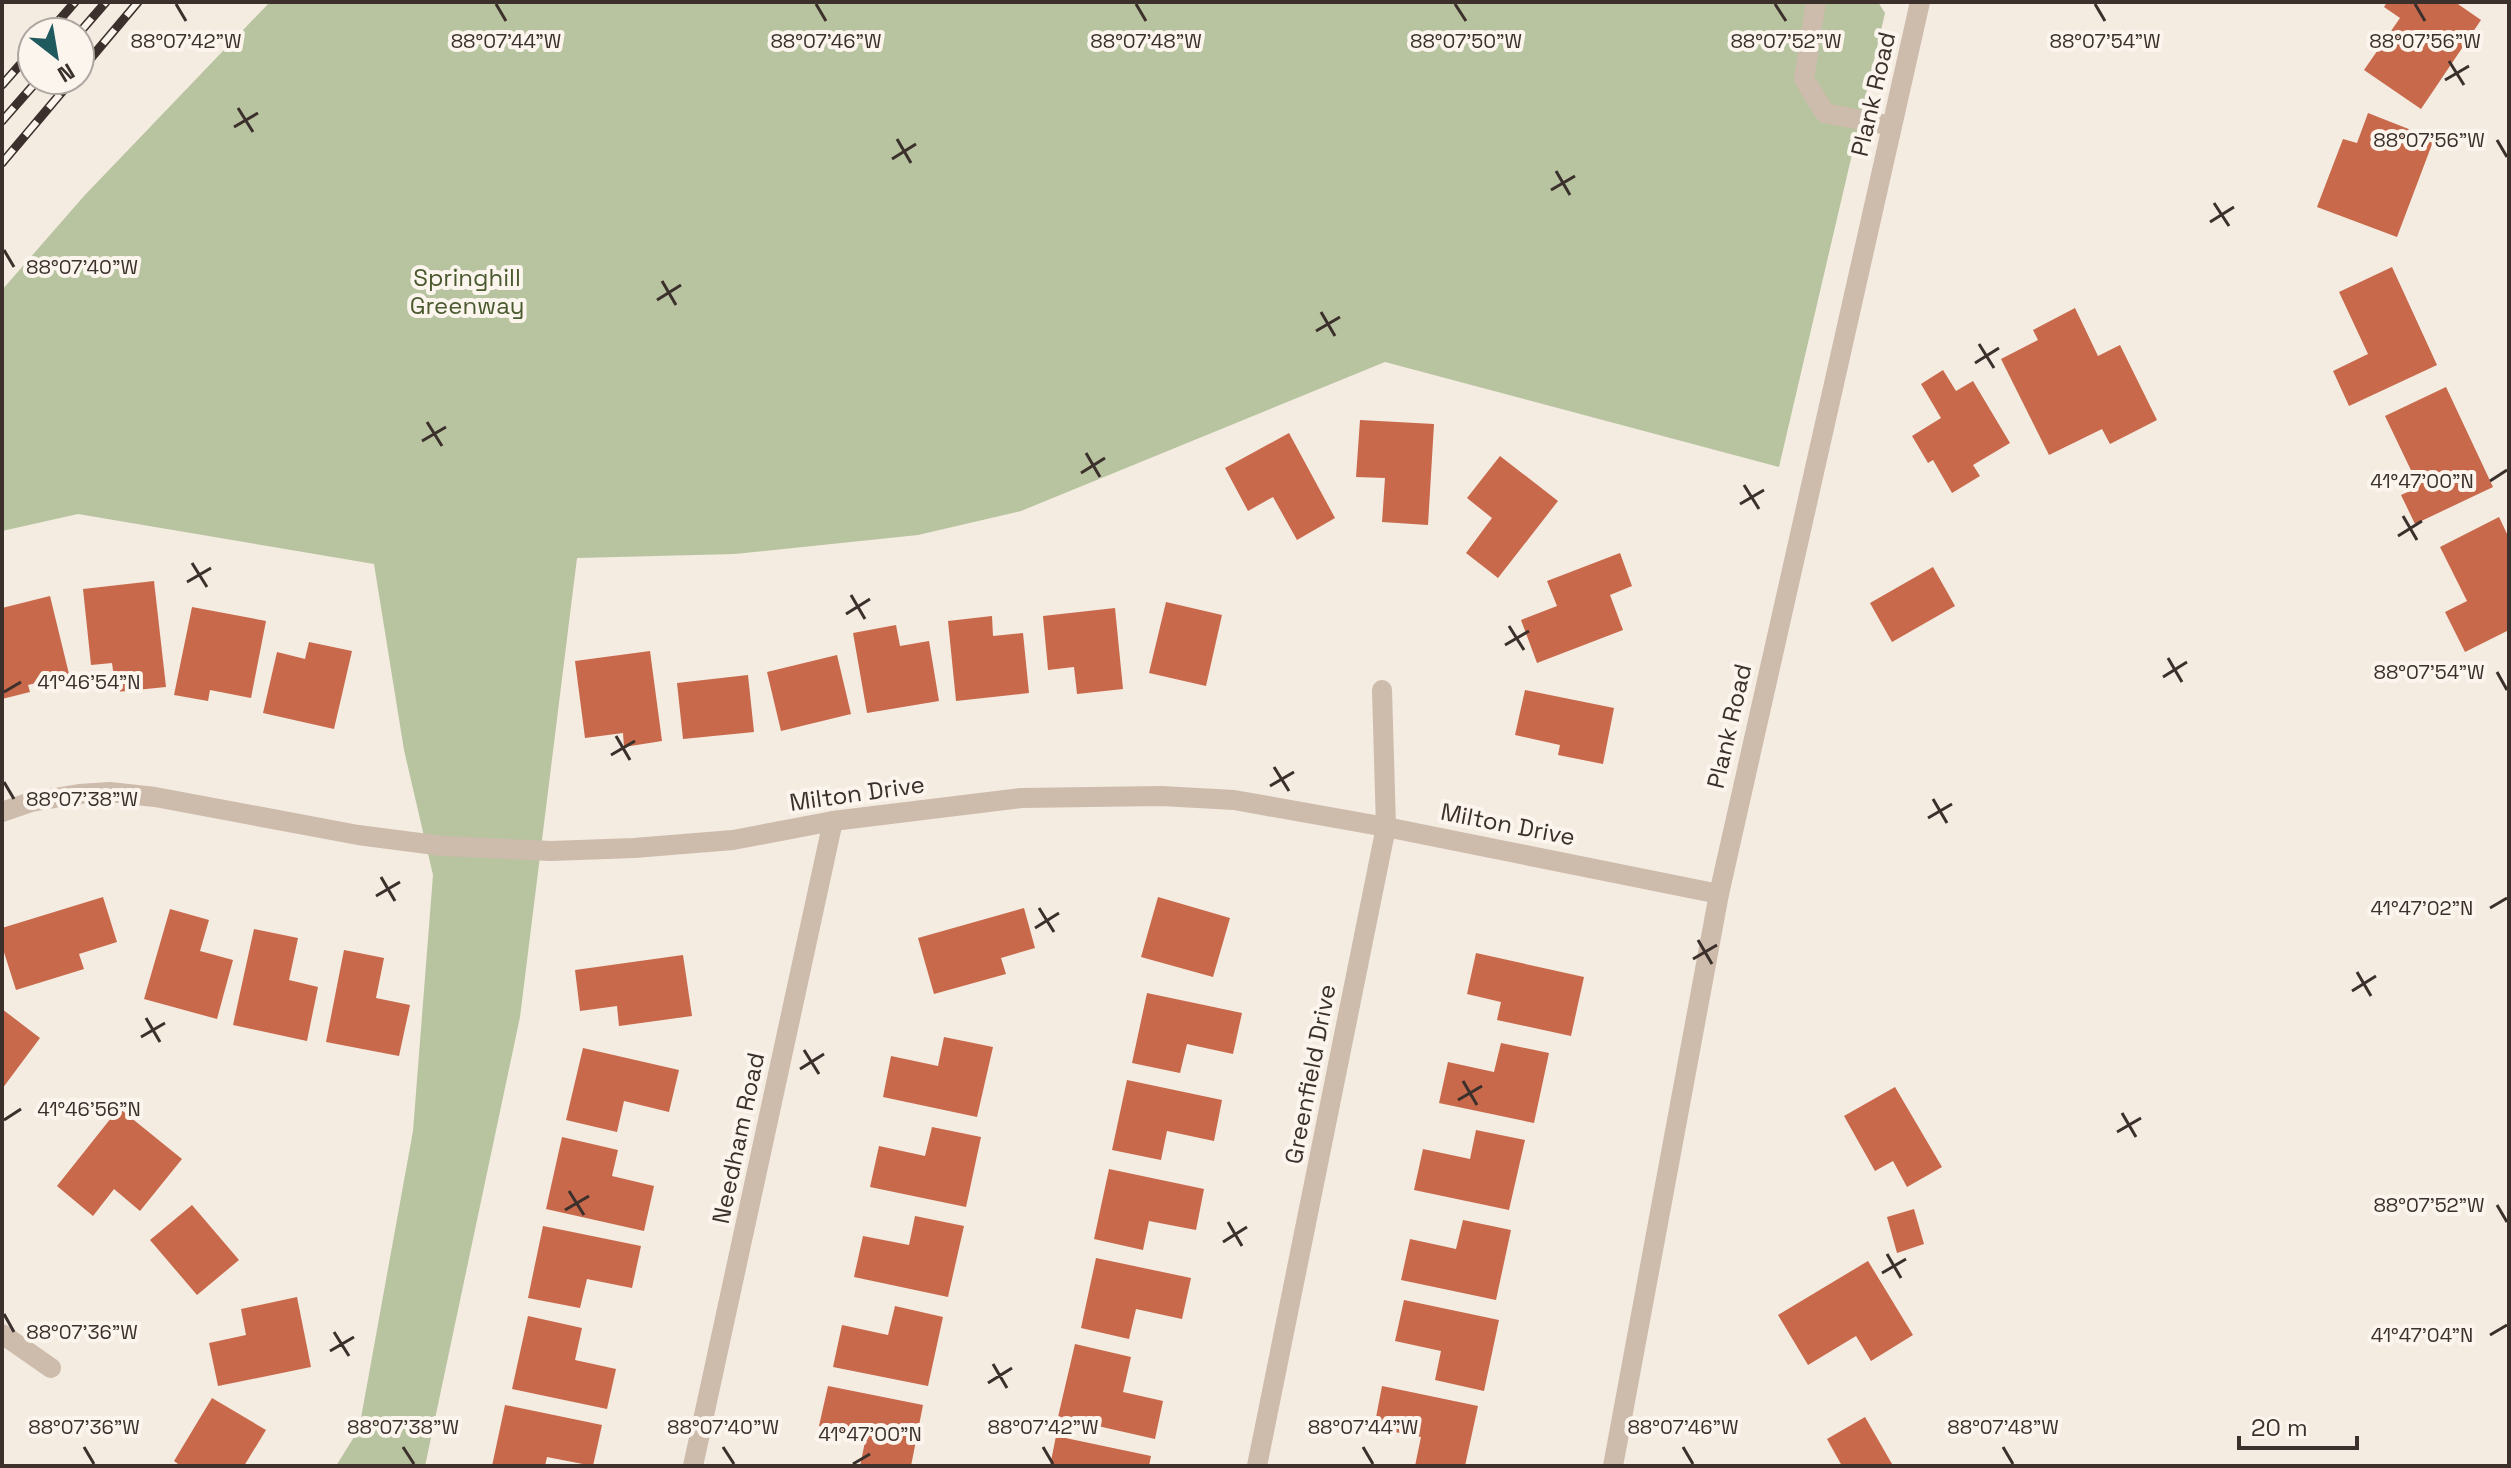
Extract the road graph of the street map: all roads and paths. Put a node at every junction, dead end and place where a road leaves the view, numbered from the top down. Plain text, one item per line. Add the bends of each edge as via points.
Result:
1 (1816, 2) edge
2 (1920, 2) edge
3 (1892, 126) junction
4 (1382, 690) dead end
5 (2, 812) edge
6 (833, 821) junction
7 (1386, 827) junction
8 (1719, 894) junction
9 (2, 1334) edge
10 (51, 1368) dead end
11 (693, 1466) edge
12 (1257, 1466) edge
13 (1613, 1466) edge

1 - 3 street via 1804,79 1825,113
2 - 3 street, Plank Road
3 - 8 street, Plank Road
4 - 7 street, Greenfield Drive
5 - 6 street, Milton Drive via 43,800 110,792 358,835 551,851 733,840
6 - 7 street, Milton Drive via 1021,798 1161,796 1234,800
6 - 11 street, Needham Road
7 - 8 street, Milton Drive
7 - 12 street, Greenfield Drive
8 - 13 street, Plank Road
9 - 10 street

